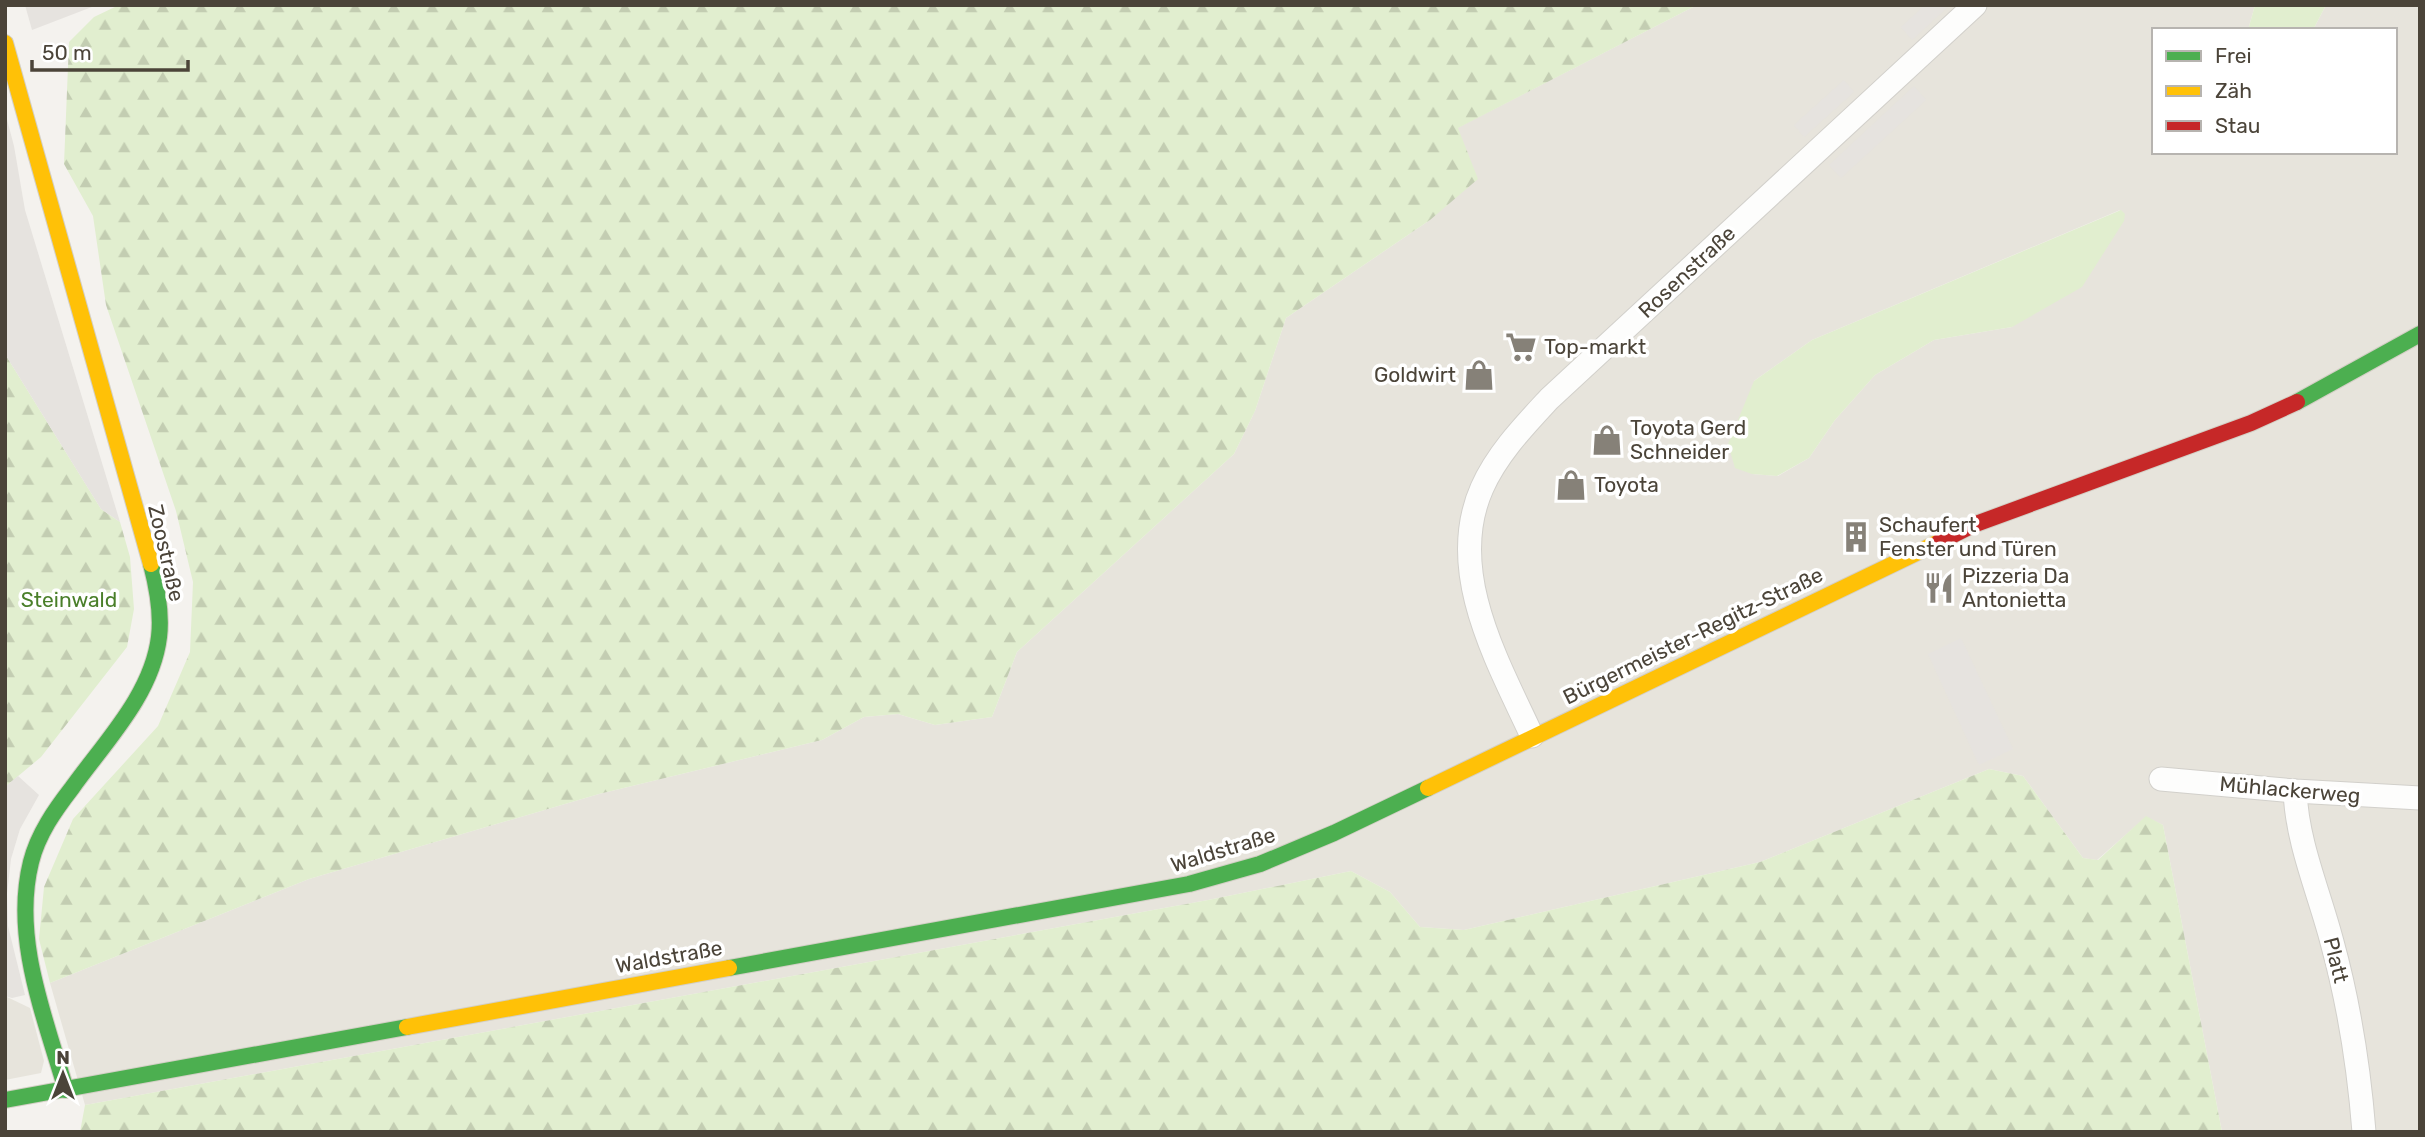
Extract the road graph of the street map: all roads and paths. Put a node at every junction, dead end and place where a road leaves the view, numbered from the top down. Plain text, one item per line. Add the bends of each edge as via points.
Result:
1 (1975, 5) edge
2 (5, 43) edge
3 (2420, 334) edge
4 (1532, 736) junction
5 (2161, 779) dead end
6 (2295, 792) junction
7 (2420, 798) edge
8 (1334, 833) joint
9 (66, 1090) junction
10 (5, 1100) edge
11 (2364, 1132) edge

1 - 4 street, Rosenstraße via 1549,399 1494,464 1472,518 1473,584 1482,623
2 - 9 street, Zoostraße via 159,602 157,646 146,675 119,725 43,827 30,863 25,904 27,951
3 - 4 street, Bürgermeister-Regitz-Straße via 2251,423 1973,525
4 - 8 street, Bürgermeister-Regitz-Straße
5 - 6 street, Mühlackerweg
6 - 7 street, Mühlackerweg
6 - 11 street, Platt via 2299,831 2341,975
8 - 9 street, Waldstraße via 1261,864 1189,884
9 - 10 street, Waldstraße

